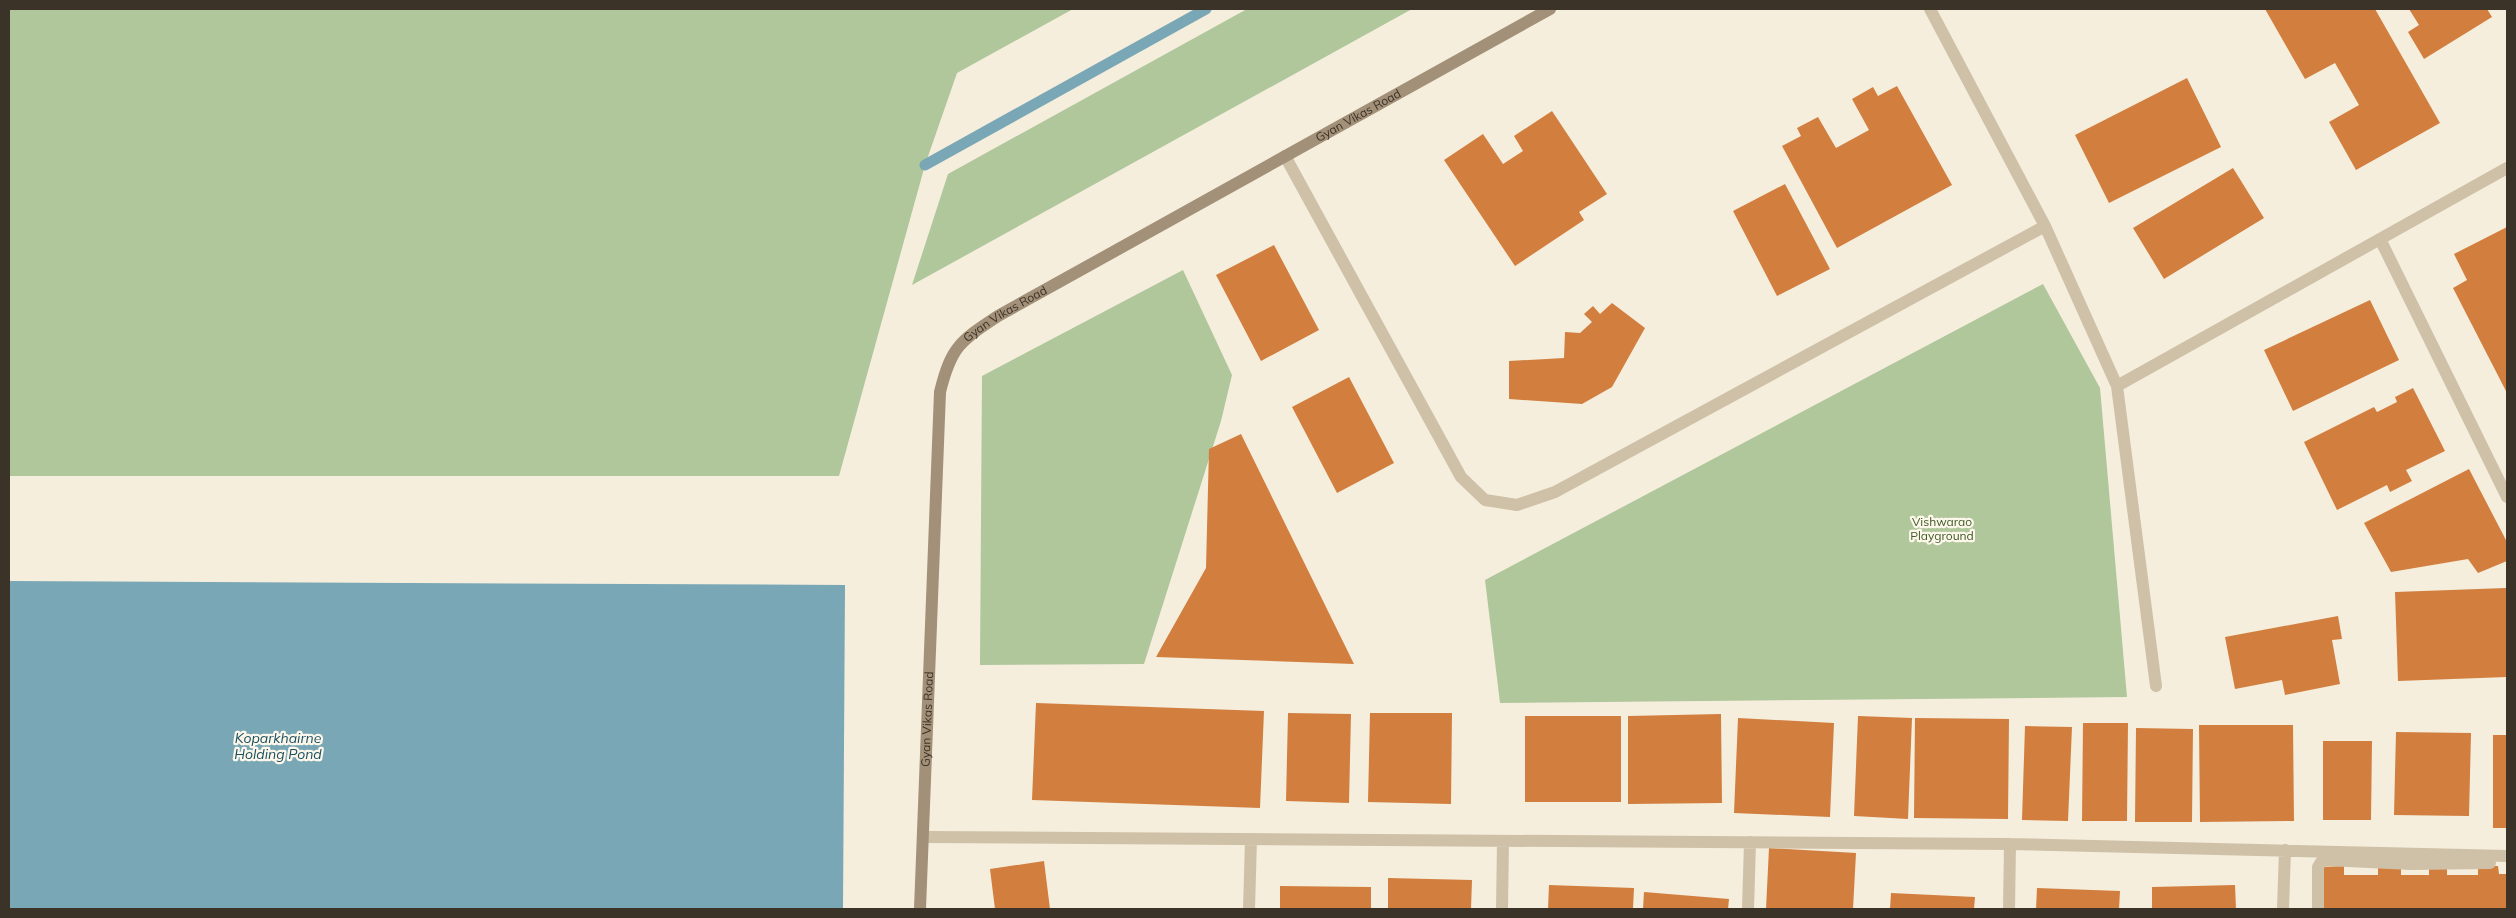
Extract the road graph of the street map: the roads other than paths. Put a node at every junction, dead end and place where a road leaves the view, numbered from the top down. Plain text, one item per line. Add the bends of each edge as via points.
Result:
1 (1550, 9) edge
2 (1930, 9) edge
3 (1285, 156) junction
4 (2507, 168) edge
5 (2045, 226) junction
6 (2380, 239) junction
7 (2117, 386) junction
8 (2507, 497) edge
9 (2156, 686) dead end
10 (924, 837) junction
11 (1251, 839) junction
12 (1503, 841) junction
13 (1750, 842) junction
14 (2010, 844) junction
15 (2285, 850) junction
16 (2507, 856) edge
17 (2411, 858) junction
18 (2507, 863) edge
19 (920, 909) edge
20 (1249, 909) edge
21 (1502, 909) edge
22 (1748, 909) edge
23 (2009, 909) edge
24 (2283, 909) edge
25 (2318, 909) edge

1 - 3 street, Gyan Vikas Road
2 - 5 street
3 - 5 street via 1461,477 1485,500 1517,504 1555,492
3 - 10 street, Gyan Vikas Road via 998,316 965,338 947,364 940,392
4 - 6 street
5 - 7 street
6 - 7 street
6 - 8 street
7 - 9 street
10 - 11 street
10 - 19 street, Gyan Vikas Road
11 - 12 street
11 - 20 street
12 - 13 street
12 - 21 street
13 - 14 street
13 - 22 street
14 - 15 street
14 - 23 street
15 - 17 street
15 - 24 street
16 - 17 street
17 - 18 street
17 - 25 street via 2321,862 2318,867

